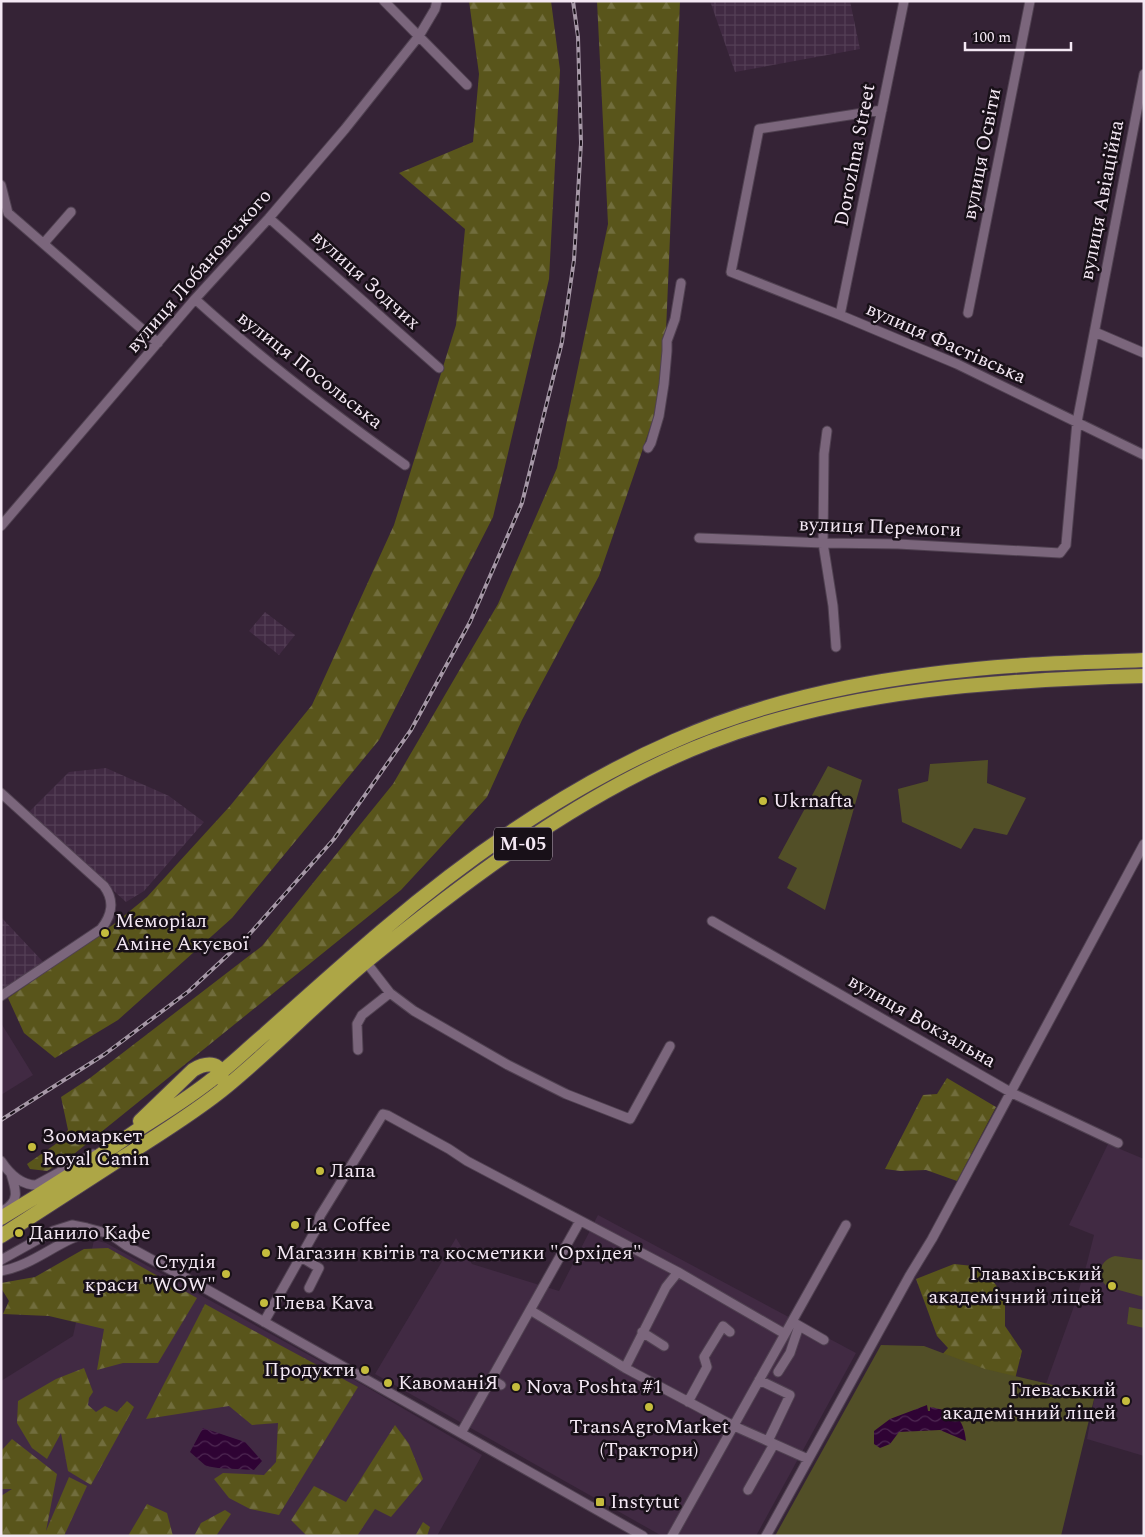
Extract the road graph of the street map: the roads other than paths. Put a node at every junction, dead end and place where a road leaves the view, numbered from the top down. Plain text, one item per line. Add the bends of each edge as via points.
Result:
1 (384, 1) edge
2 (437, 1) edge
3 (904, 1) edge
4 (1030, 1) edge
5 (419, 36) junction
6 (1144, 74) edge
7 (467, 85) dead end
8 (882, 110) junction
9 (1, 185) edge
10 (70, 212) dead end
11 (269, 218) junction
12 (44, 243) junction
13 (681, 283) dead end
14 (195, 299) junction
15 (968, 313) dead end
16 (840, 315) junction
17 (1095, 332) junction
18 (158, 342) junction
19 (1144, 353) edge
20 (439, 368) dead end
21 (1077, 422) junction
22 (827, 431) dead end
23 (648, 448) dead end
24 (1144, 455) edge
25 (405, 465) dead end
26 (1, 526) edge
27 (699, 538) dead end
28 (823, 543) junction
29 (1060, 553) joint
30 (836, 646) dead end
31 (1144, 660) edge
32 (1144, 676) edge
33 (1, 793) edge
34 (1144, 844) edge
35 (712, 921) dead end
36 (366, 962) junction
37 (390, 993) junction
38 (1, 996) edge
39 (670, 1046) dead end
40 (358, 1050) dead end
41 (221, 1072) junction
42 (220, 1092) junction
43 (1012, 1092) junction
44 (1118, 1143) dead end
45 (116, 1145) junction
46 (1, 1161) edge
47 (10, 1172) junction
48 (1, 1212) edge
49 (1, 1218) edge
50 (580, 1221) junction
51 (846, 1225) dead end
52 (63, 1228) junction
53 (98, 1230) junction
54 (1, 1236) edge
55 (68, 1241) junction
56 (29, 1245) junction
57 (301, 1257) junction
58 (1, 1260) edge
59 (33, 1260) junction
60 (1, 1271) edge
61 (678, 1272) junction
62 (309, 1288) dead end
63 (530, 1310) junction
64 (264, 1322) junction
65 (796, 1323) junction
66 (642, 1332) junction
67 (730, 1332) dead end
68 (785, 1334) junction
69 (824, 1340) dead end
70 (664, 1346) dead end
71 (625, 1368) junction
72 (778, 1372) dead end
73 (491, 1379) junction
74 (760, 1380) junction
75 (501, 1385) dead end
76 (688, 1402) junction
77 (734, 1426) junction
78 (461, 1433) junction
79 (771, 1443) junction
80 (808, 1460) junction
81 (748, 1490) dead end
82 (643, 1536) edge
83 (672, 1536) edge
84 (766, 1536) edge

1 - 5 street
2 - 5 street, вулиця Лобановського
3 - 8 street, Dorozhna Street
4 - 15 street, вулиця Освіти
5 - 7 street
5 - 11 street, вулиця Лобановського via 346,129
6 - 17 street, вулиця Авіаційна
8 - 16 street, Dorozhna Street
8 - 16 street, вулиця Фастівська via 759,129 731,272
9 - 12 street via 8,213
10 - 12 street
11 - 14 street, вулиця Лобановського
11 - 20 street, вулиця Зодчих
12 - 18 street
13 - 23 street via 675,319 667,341 659,416
14 - 18 street, вулиця Лобановського
14 - 25 street, вулиця Посольська via 334,415
16 - 21 street, вулиця Фастівська via 957,364
17 - 19 street
17 - 21 street, вулиця Авіаційна
18 - 26 street, вулиця Лобановського
21 - 24 street, вулиця Фастівська
21 - 29 street, вулиця Авіаційна via 1066,545
22 - 28 street
27 - 28 street, вулиця Перемоги
28 - 29 street, вулиця Перемоги
28 - 30 street via 834,606
31 - 41 highway, М-05 via 1019,665 876,682 764,708 676,740 586,785 473,859 386,928
32 - 36 highway, М-05 via 1018,681 920,691 805,713 712,741 638,773 577,808 483,871
33 - 38 street via 104,886 111,899 112,910 101,929
34 - 43 street
35 - 43 street, вулиця Вокзальна
36 - 37 street
36 - 42 highway, М-05
37 - 39 street via 414,1011 508,1065 566,1094 630,1118
37 - 40 street via 362,1015 357,1024
41 - 42 highway
41 - 45 highway, М-05
41 - 45 highway via 212,1064 193,1070
42 - 54 highway, М-05
43 - 44 street, вулиця Вокзальна
43 - 80 street
45 - 47 street via 82,1159 36,1185 25,1183
45 - 49 highway, М-05
46 - 47 street
47 - 48 street via 15,1200
50 - 57 street via 382,1114 320,1216
50 - 61 street
50 - 63 street
51 - 65 street
52 - 53 street via 72,1225
52 - 55 street via 69,1234
52 - 56 street
53 - 55 street
53 - 64 street
55 - 59 street
56 - 58 street
56 - 59 street
57 - 62 street via 319,1268
57 - 64 street
59 - 60 street
61 - 66 street via 666,1287
61 - 68 street
63 - 71 street
63 - 73 street
64 - 78 street
65 - 68 street
65 - 69 street
65 - 72 street via 790,1353
66 - 70 street
66 - 71 street
67 - 76 street via 723,1326 704,1357 707,1367
68 - 74 street
71 - 76 street
73 - 75 street
73 - 78 street
74 - 77 street
74 - 79 street via 790,1395
76 - 77 street
77 - 79 street
77 - 83 street
78 - 82 street
79 - 80 street
79 - 81 street
80 - 84 street

